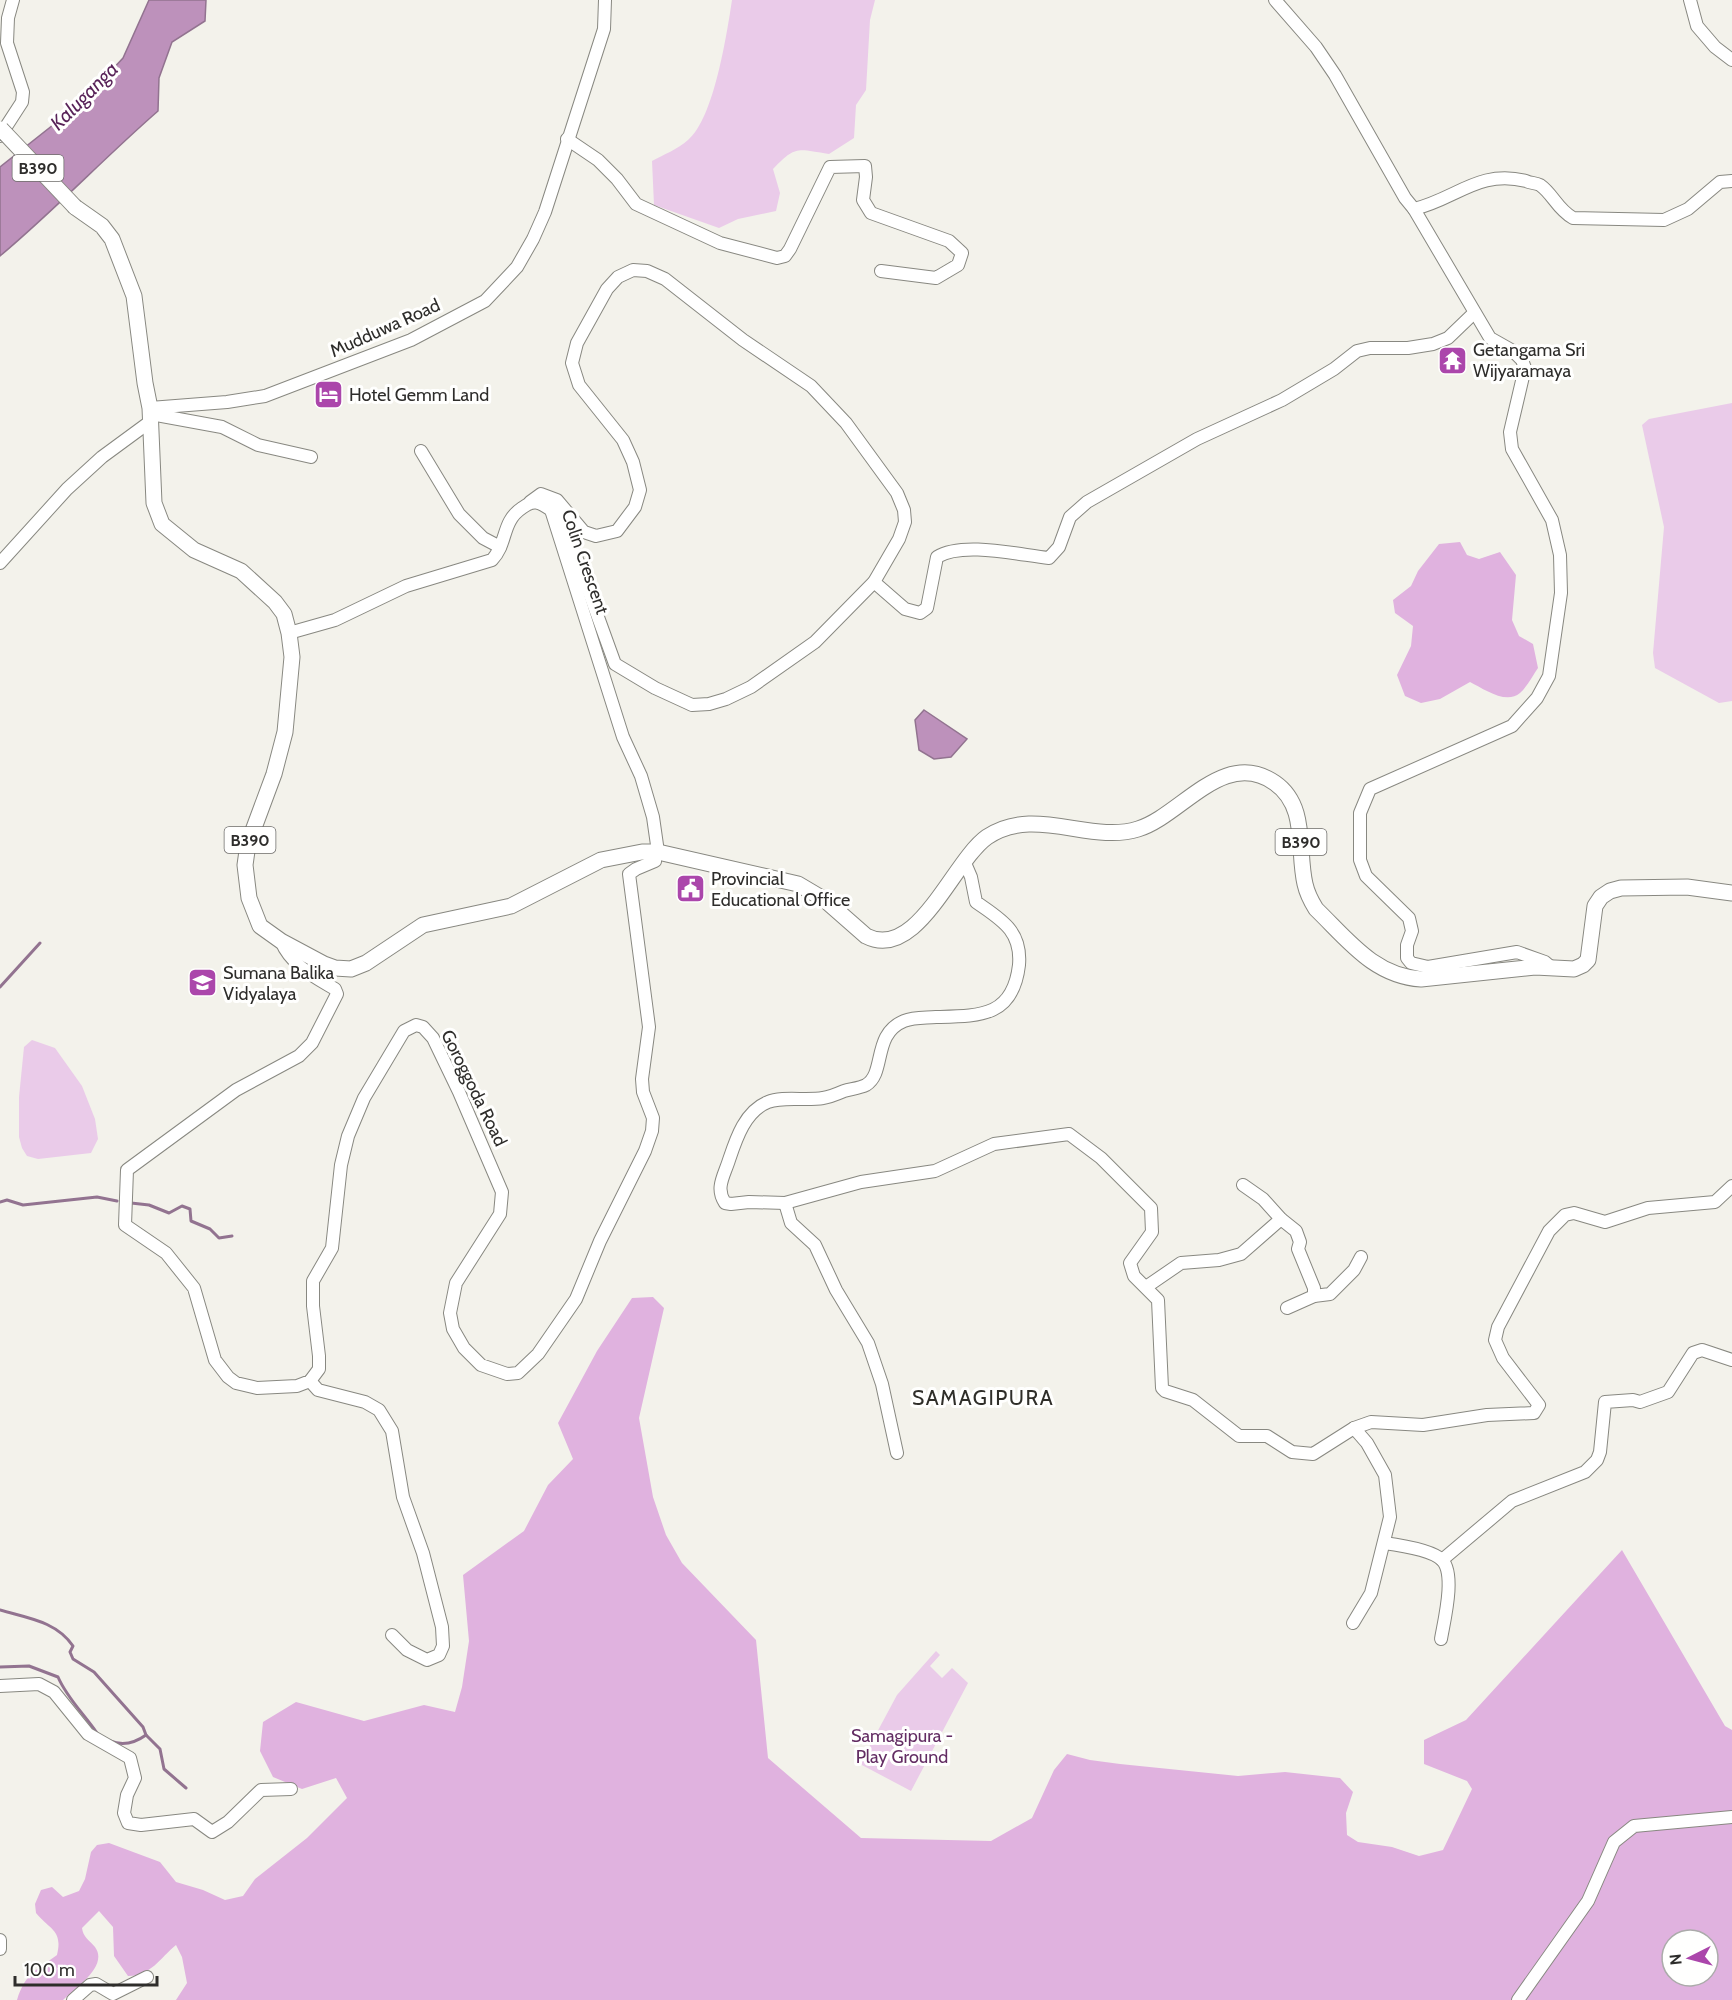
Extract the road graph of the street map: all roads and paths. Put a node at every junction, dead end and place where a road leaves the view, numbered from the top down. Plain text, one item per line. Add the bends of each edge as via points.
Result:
1 (14, 0) edge
2 (605, 0) edge
3 (1275, 0) edge
4 (1690, 0) edge
5 (1732, 60) edge
6 (0, 131) edge
7 (567, 139) junction
8 (1732, 181) edge
9 (1414, 209) junction
10 (881, 271) dead end
11 (1474, 313) junction
12 (151, 415) junction
13 (421, 451) dead end
14 (311, 457) dead end
15 (530, 502) junction
16 (551, 510) junction
17 (500, 547) junction
18 (0, 563) edge
19 (874, 582) junction
20 (289, 633) junction
21 (656, 852) junction
22 (965, 863) junction
23 (1732, 893) edge
24 (280, 941) junction
25 (1554, 969) junction
26 (1243, 1185) dead end
27 (1732, 1186) edge
28 (785, 1203) junction
29 (1281, 1219) junction
30 (1361, 1257) dead end
31 (1146, 1287) junction
32 (1314, 1296) junction
33 (1287, 1308) dead end
34 (1732, 1360) edge
35 (310, 1381) junction
36 (1354, 1428) junction
37 (897, 1453) dead end
38 (1384, 1544) junction
39 (1442, 1560) junction
40 (1353, 1623) dead end
41 (392, 1635) dead end
42 (1441, 1639) dead end
43 (0, 1686) edge
44 (291, 1789) dead end
45 (1732, 1817) edge
46 (0, 1940) edge
47 (0, 1949) edge
48 (147, 1977) dead end
49 (74, 2000) edge
50 (1518, 2000) edge

1 - 6 street via 8,18 7,43 23,92 22,102
2 - 7 street, Mudduwa Road via 604,29
3 - 9 street via 1335,75
4 - 5 street via 1697,26
6 - 12 main road, B390, bridge via 112,239 134,296
7 - 10 street via 598,160 636,204 650,212 720,243 777,258 790,249 830,167 865,166 862,200 870,213 949,241 962,253 958,265 936,278
7 - 12 street, Mudduwa Road via 533,238 517,267 485,301 411,340 265,396
8 - 9 street via 1720,182 1688,208 1664,220 1573,218 1539,185 1515,179 1474,183
9 - 11 street
11 - 19 street via 1448,338 1433,344 1357,351 1282,400 1197,439 1087,502 1070,517 1059,547 1049,558 981,550 947,551 937,557 927,608 920,612 905,609
11 - 25 street via 1490,338 1513,351 1525,368 1510,432 1512,449 1552,520 1560,555 1561,593 1549,676 1537,698 1512,726 1370,789 1360,813 1360,860 1366,876 1409,918 1412,931 1407,958 1411,963 1428,967 1517,952
12 - 14 street via 222,427 258,445
12 - 18 street via 67,489
12 - 20 main road, B390 via 154,503 162,524 194,550 241,571 275,602 284,614
13 - 17 street via 459,514 483,538
15 - 16 street, Colin Crescent via 538,501
15 - 17 street via 511,515
15 - 19 street via 541,494 557,500 584,532 596,536 617,531 635,507 640,490 633,462 623,440 579,385 572,363 577,343 607,289 618,277 633,270 647,271 665,279 742,340 811,386 852,432 897,493 905,522
16 - 19 street via 565,526 615,664 692,705 726,699 751,687 815,642
16 - 21 street, Colin Crescent via 622,737 641,776 653,817
17 - 20 street via 492,560 406,586 335,620
20 - 24 main road, B390 via 292,657 285,732 248,844 245,865 249,898 260,926
21 - 22 main road, B390 via 798,884 825,900 866,936 881,941 892,940 912,929
21 - 24 main road, B390 via 601,860 512,906 423,925 351,969 330,966
21 - 35 street, Goroggoda Road via 655,861 630,874 649,1027 642,1078 653,1118 652,1131 576,1299 538,1354 518,1372 494,1371 481,1365 464,1348 453,1329 450,1313 456,1282 500,1214 502,1192 433,1038 416,1025 404,1031 364,1098 348,1136 341,1165 333,1248 313,1281 319,1369
22 - 25 main road, B390 via 975,847 1004,829 1031,824 1126,832 1157,821 1210,783 1241,773 1254,775 1274,782 1293,804 1299,820 1305,884 1316,909 1385,971 1421,979 1535,967
22 - 28 street via 975,902 1014,933 1020,955 1017,982 1009,999 994,1010 903,1021 888,1034 875,1074 867,1084 822,1098 769,1101 751,1114 736,1140 720,1195 725,1203 731,1204
23 - 25 main road, B390 via 1687,887 1610,891 1595,906 1587,960 1574,969
24 - 35 street via 302,969 337,994 312,1043 298,1056 236,1090 128,1170 124,1225 166,1253 194,1288 214,1360 228,1377 258,1388 297,1386
26 - 29 street
27 - 36 street via 1715,1202 1648,1208 1605,1222 1574,1213 1565,1215 1549,1231 1498,1327 1496,1340 1503,1358 1539,1405 1534,1413 1487,1415 1423,1425 1371,1422
28 - 31 street via 861,1182 935,1171 994,1144 1069,1134 1101,1158 1151,1208 1152,1232 1130,1263 1134,1276
28 - 37 street via 791,1223 814,1245 868,1343 882,1384
29 - 31 street via 1241,1254 1181,1263
29 - 32 street via 1296,1231
30 - 32 street via 1330,1294
31 - 36 street via 1158,1300 1165,1391 1193,1400 1239,1436 1267,1436 1292,1452 1313,1454
32 - 33 street
34 - 39 street via 1702,1350 1693,1353 1668,1392 1640,1402 1605,1402 1600,1452 1585,1472 1512,1500
35 - 41 street via 318,1389 365,1402 379,1410 392,1431 403,1497 423,1553 443,1646 440,1655 427,1660 407,1650
36 - 38 street via 1384,1475 1389,1496
38 - 39 street via 1411,1546
38 - 40 street via 1371,1593
39 - 42 street via 1449,1585
43 - 44 street via 39,1684 54,1692 88,1734 130,1758 135,1778 124,1813 128,1823 194,1819 212,1832 261,1790
45 - 50 street via 1634,1826 1614,1842 1588,1901
46 - 47 street
48 - 49 street via 113,1994 96,1984 90,1985

